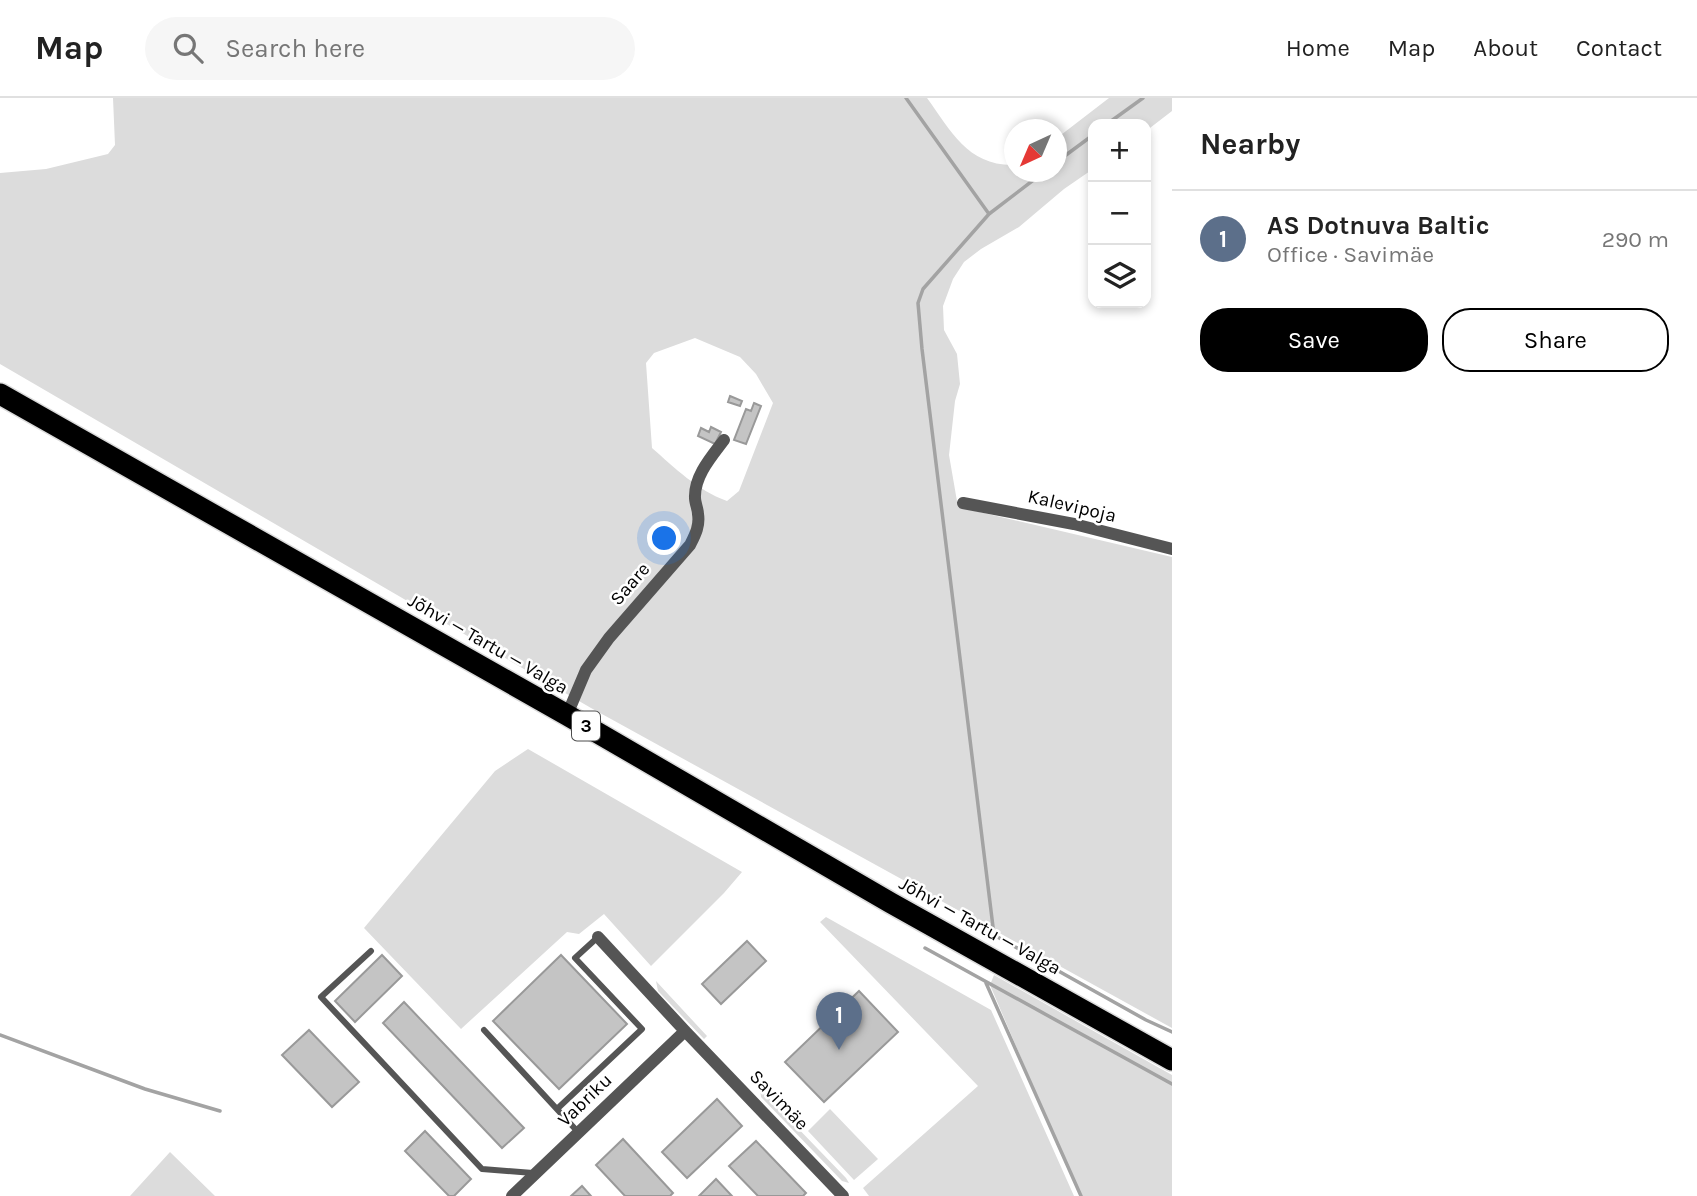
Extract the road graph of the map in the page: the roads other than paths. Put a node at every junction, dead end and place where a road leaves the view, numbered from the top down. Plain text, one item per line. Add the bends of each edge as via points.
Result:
1 (0, 394) edge
2 (724, 440) dead end
3 (962, 503) dead end
4 (1172, 549) edge
5 (567, 715) junction
6 (598, 937) joint
7 (371, 951) dead end
8 (484, 1030) dead end
9 (685, 1031) junction
10 (1172, 1060) edge
11 (557, 1109) junction
12 (578, 1132) junction
13 (535, 1173) junction
14 (512, 1196) edge
15 (843, 1196) edge

1 - 5 highway, Jõhvi — Tartu — Valga / 3
2 - 5 street, Saare via 696,484 699,517 690,545 609,638 586,670
3 - 4 street, Kalevipoja
5 - 10 highway, Jõhvi — Tartu — Valga / 3
6 - 9 street, Savimäe
6 - 11 lane via 575,958 642,1029
7 - 13 lane via 321,997 482,1169
8 - 11 lane
9 - 12 street, Vabriku
9 - 15 street, Savimäe
11 - 12 lane
12 - 13 street, Vabriku
13 - 14 street, Vabriku

